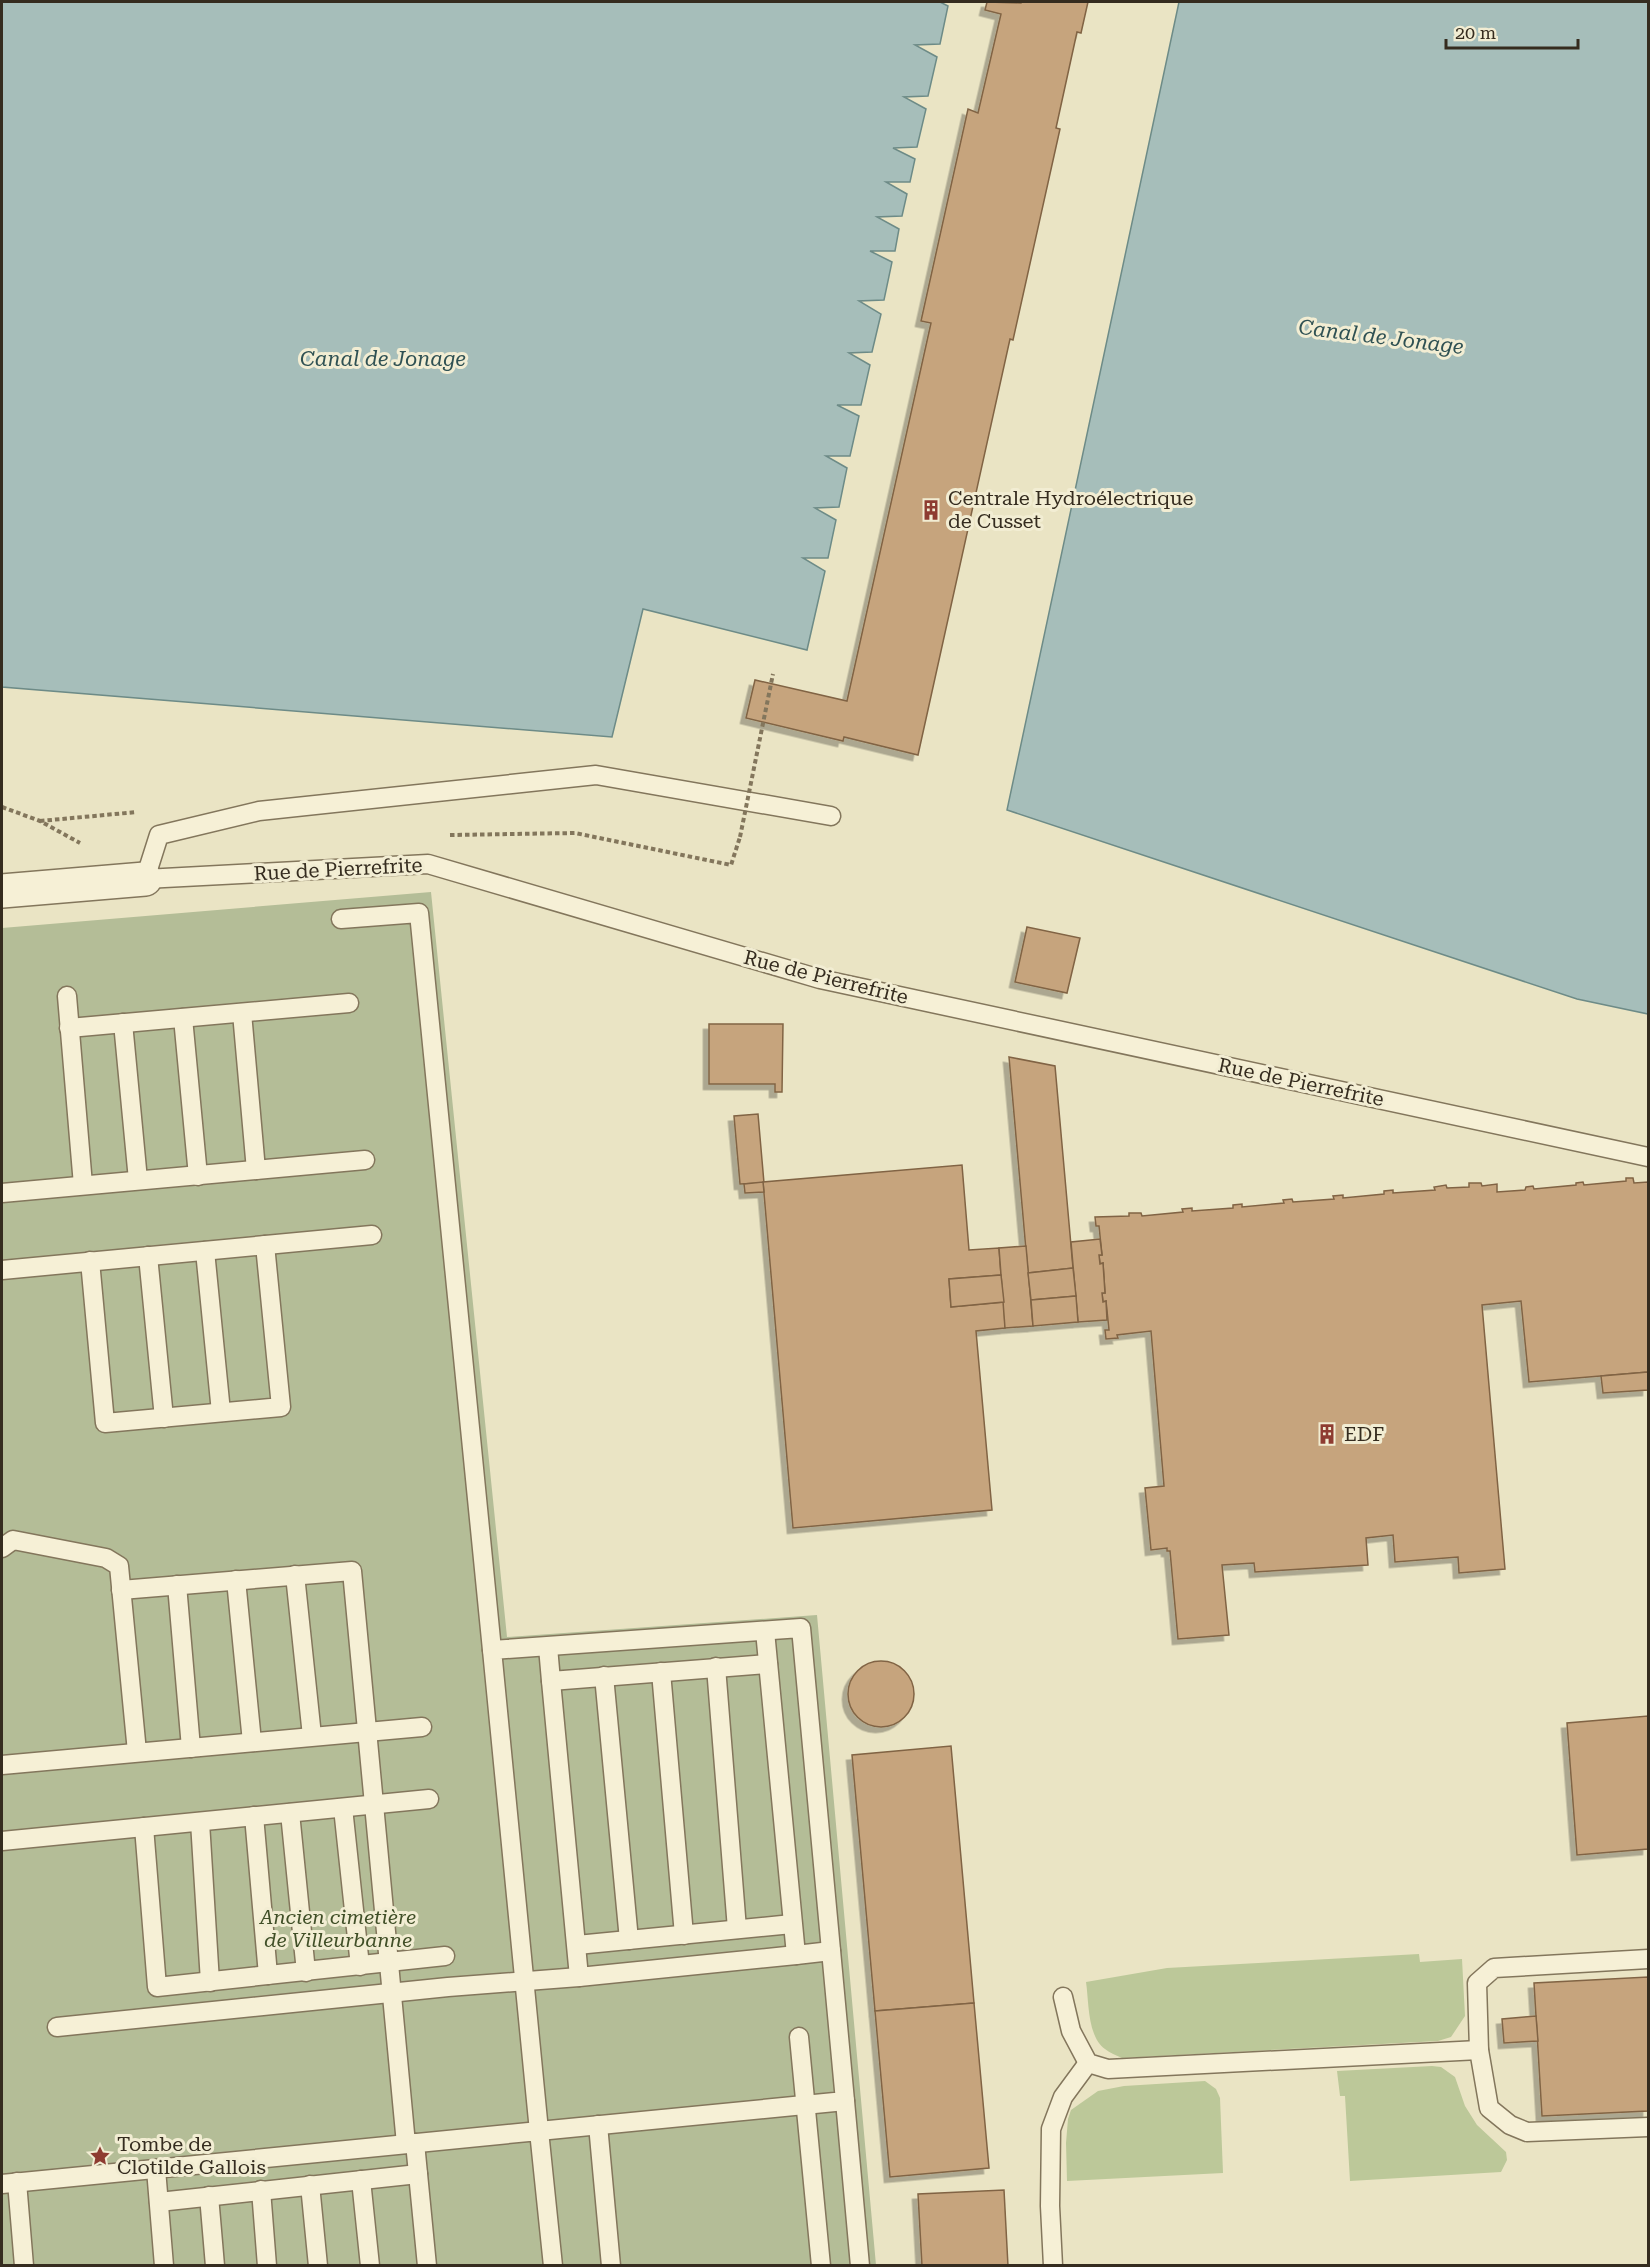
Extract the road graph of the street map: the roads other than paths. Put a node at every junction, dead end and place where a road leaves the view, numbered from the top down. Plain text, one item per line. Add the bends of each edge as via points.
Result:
1 (831, 816) dead end
2 (145, 879) junction
3 (2, 891) edge
4 (341, 919) dead end
5 (67, 996) dead end
6 (349, 1003) dead end
7 (242, 1012) junction
8 (183, 1018) junction
9 (123, 1023) junction
10 (69, 1028) junction
11 (1648, 1157) edge
12 (365, 1160) dead end
13 (256, 1170) junction
14 (198, 1176) junction
15 (138, 1180) junction
16 (83, 1185) junction
17 (2, 1193) edge
18 (372, 1235) dead end
19 (265, 1245) junction
20 (205, 1251) junction
21 (148, 1256) junction
22 (90, 1261) junction
23 (2, 1270) edge
24 (221, 1412) junction
25 (164, 1418) junction
26 (2, 1548) edge
27 (295, 1575) junction
28 (236, 1580) junction
29 (177, 1585) junction
30 (121, 1590) junction
31 (765, 1631) junction
32 (548, 1647) junction
33 (492, 1650) junction
34 (768, 1664) junction
35 (716, 1667) junction
36 (661, 1672) junction
37 (604, 1676) junction
38 (551, 1681) junction
39 (422, 1727) dead end
40 (368, 1731) junction
41 (312, 1736) junction
42 (252, 1742) junction
43 (191, 1748) junction
44 (137, 1752) junction
45 (2, 1765) edge
46 (429, 1800) dead end
47 (375, 1805) junction
48 (344, 1808) junction
49 (290, 1813) junction
50 (254, 1816) junction
51 (200, 1822) junction
52 (144, 1827) junction
53 (2, 1841) edge
54 (792, 1924) junction
55 (737, 1929) junction
56 (684, 1935) junction
57 (629, 1940) junction
58 (577, 1945) junction
59 (831, 1951) junction
60 (796, 1955) junction
61 (445, 1956) dead end
62 (1648, 1959) edge
63 (389, 1962) junction
64 (360, 1966) junction
65 (306, 1972) junction
66 (268, 1975) junction
67 (579, 1977) junction
68 (525, 1981) junction
69 (210, 1982) junction
70 (392, 1993) junction
71 (1064, 1997) dead end
72 (57, 2027) dead end
73 (799, 2037) dead end
74 (1479, 2050) junction
75 (1088, 2063) junction
76 (845, 2101) junction
77 (806, 2104) junction
78 (598, 2125) junction
79 (1648, 2127) edge
80 (539, 2131) junction
81 (411, 2143) junction
82 (156, 2169) junction
83 (418, 2174) junction
84 (361, 2180) junction
85 (9, 2183) edge
86 (310, 2185) junction
87 (261, 2190) junction
88 (209, 2196) junction
89 (159, 2202) junction
90 (24, 2265) edge
91 (164, 2265) edge
92 (215, 2265) edge
93 (267, 2265) edge
94 (318, 2265) edge
95 (369, 2265) edge
96 (427, 2265) edge
97 (553, 2265) edge
98 (611, 2265) edge
99 (821, 2265) edge
100 (860, 2265) edge
101 (1053, 2265) edge

1 - 2 lane via 596,775 260,811 159,835
2 - 3 street, Rue de Pierrefrite
2 - 11 lane, Rue de Pierrefrite via 428,864 820,979
4 - 33 lane via 419,913
5 - 10 lane
6 - 7 lane
7 - 8 lane
7 - 13 lane
8 - 9 lane
8 - 14 lane
9 - 10 lane
9 - 15 lane
10 - 16 lane
12 - 13 lane
13 - 14 lane
14 - 15 lane
15 - 16 lane
16 - 17 lane
18 - 19 lane
19 - 20 lane
19 - 24 lane via 281,1407
20 - 21 lane
20 - 24 lane
21 - 22 lane
21 - 25 lane
22 - 23 lane
22 - 25 lane via 105,1423
24 - 25 lane
26 - 30 lane via 13,1540 106,1558 119,1566
27 - 28 lane
27 - 40 lane via 352,1571
27 - 41 lane
28 - 29 lane
28 - 42 lane
29 - 30 lane
29 - 43 lane
30 - 44 lane
31 - 32 lane
31 - 34 lane
31 - 59 lane via 801,1628
32 - 33 lane
32 - 38 lane
33 - 68 lane
34 - 35 lane
34 - 54 lane
35 - 36 lane
35 - 55 lane
36 - 37 lane
36 - 56 lane
37 - 38 lane
37 - 57 lane
38 - 58 lane
39 - 40 lane
40 - 41 lane
40 - 47 lane
41 - 42 lane
42 - 43 lane
43 - 44 lane
44 - 45 lane
46 - 47 lane
47 - 48 lane
47 - 63 lane
48 - 49 lane
48 - 64 lane
49 - 50 lane
49 - 65 lane
50 - 51 lane
50 - 66 lane
51 - 52 lane
51 - 69 lane
52 - 53 lane
52 - 69 lane via 157,1987
54 - 55 lane
54 - 60 lane
55 - 56 lane
56 - 57 lane
57 - 58 lane
58 - 67 lane
59 - 60 lane
59 - 76 lane
60 - 67 lane
61 - 63 lane
62 - 74 lane via 1494,1968 1477,1983
63 - 64 lane
63 - 70 lane
64 - 65 lane
65 - 66 lane
66 - 69 lane
67 - 68 lane
68 - 70 lane
68 - 80 lane
70 - 72 lane
70 - 81 lane
71 - 75 lane via 1071,2031
73 - 77 lane
74 - 75 lane via 1108,2069
74 - 79 lane via 1489,2108 1509,2126 1527,2132
75 - 101 lane via 1063,2097 1051,2129
76 - 77 lane
76 - 100 lane
77 - 78 lane
77 - 99 lane
78 - 80 lane
78 - 98 lane
80 - 81 lane
80 - 97 lane
81 - 82 lane
81 - 83 lane
82 - 85 lane
82 - 89 lane
83 - 84 lane
83 - 96 lane
84 - 86 lane
84 - 95 lane
85 - 90 lane
86 - 87 lane
86 - 94 lane
87 - 88 lane
87 - 93 lane
88 - 89 lane
88 - 92 lane
89 - 91 lane

